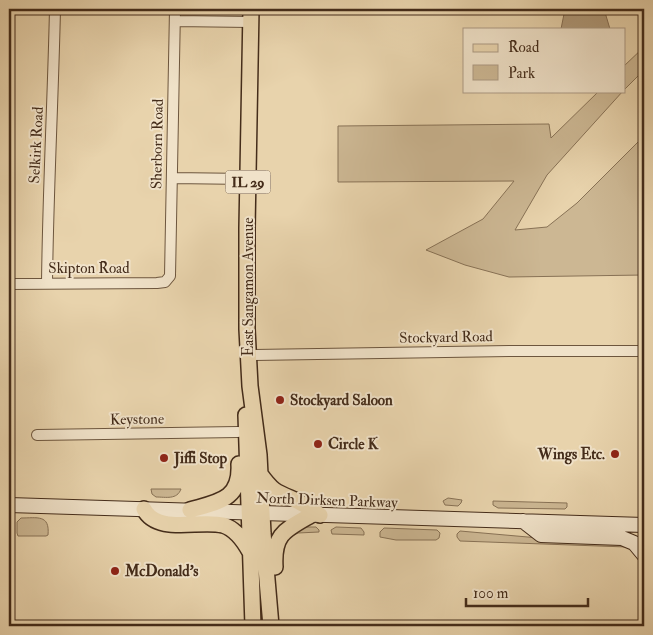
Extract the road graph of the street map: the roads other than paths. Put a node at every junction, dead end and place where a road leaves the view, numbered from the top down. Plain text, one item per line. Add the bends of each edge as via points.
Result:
1 (55, 9) edge
2 (175, 9) edge
3 (251, 16) edge
4 (174, 21) junction
5 (172, 178) junction
6 (248, 179) junction
7 (168, 279) joint
8 (47, 283) junction
9 (9, 284) edge
10 (644, 350) edge
11 (249, 356) junction
12 (250, 386) junction
13 (245, 418) junction
14 (238, 432) junction
15 (37, 435) dead end
16 (260, 474) junction
17 (9, 505) edge
18 (144, 509) junction
19 (190, 510) junction
20 (256, 514) junction
21 (316, 515) junction
22 (523, 521) junction
23 (644, 525) edge
24 (250, 553) junction
25 (644, 555) edge
26 (253, 626) edge
27 (271, 626) edge
28 (277, 626) edge

1 - 8 street, Selkirk Road
2 - 4 street, Sherborn Road
3 - 4 street
3 - 6 main road, East Sangamon Avenue / IL 29
4 - 5 street, Sherborn Road
5 - 6 street
5 - 7 street, Sherborn Road via 171,271
6 - 11 main road, East Sangamon Avenue / IL 29
7 - 8 street, Skipton Road via 157,283
8 - 9 street, Skipton Road
10 - 11 street, Stockyard Road
11 - 12 main road, East Sangamon Avenue / IL 29
12 - 13 main road, East Sangamon Avenue / IL 29
12 - 16 main road, East Sangamon Avenue / IL 29
13 - 14 main road
13 - 20 main road, East Sangamon Avenue / IL 29
14 - 15 street, Keystone
14 - 19 main road via 239,483 219,502
16 - 20 main road, East Sangamon Avenue / IL 29
16 - 21 main road via 279,494 295,500
17 - 18 street, North Dirksen Parkway
18 - 19 street, North Dirksen Parkway
18 - 24 main road via 147,515 160,523 223,525 239,536
19 - 20 street, North Dirksen Parkway
20 - 21 street, North Dirksen Parkway
20 - 24 main road, East Sangamon Avenue
20 - 27 main road, East Sangamon Avenue
21 - 22 street, North Dirksen Parkway
21 - 28 main road via 286,530 275,546
22 - 23 street, North Dirksen Parkway
22 - 25 street via 541,535 622,538 634,543
24 - 26 main road, East Sangamon Avenue

